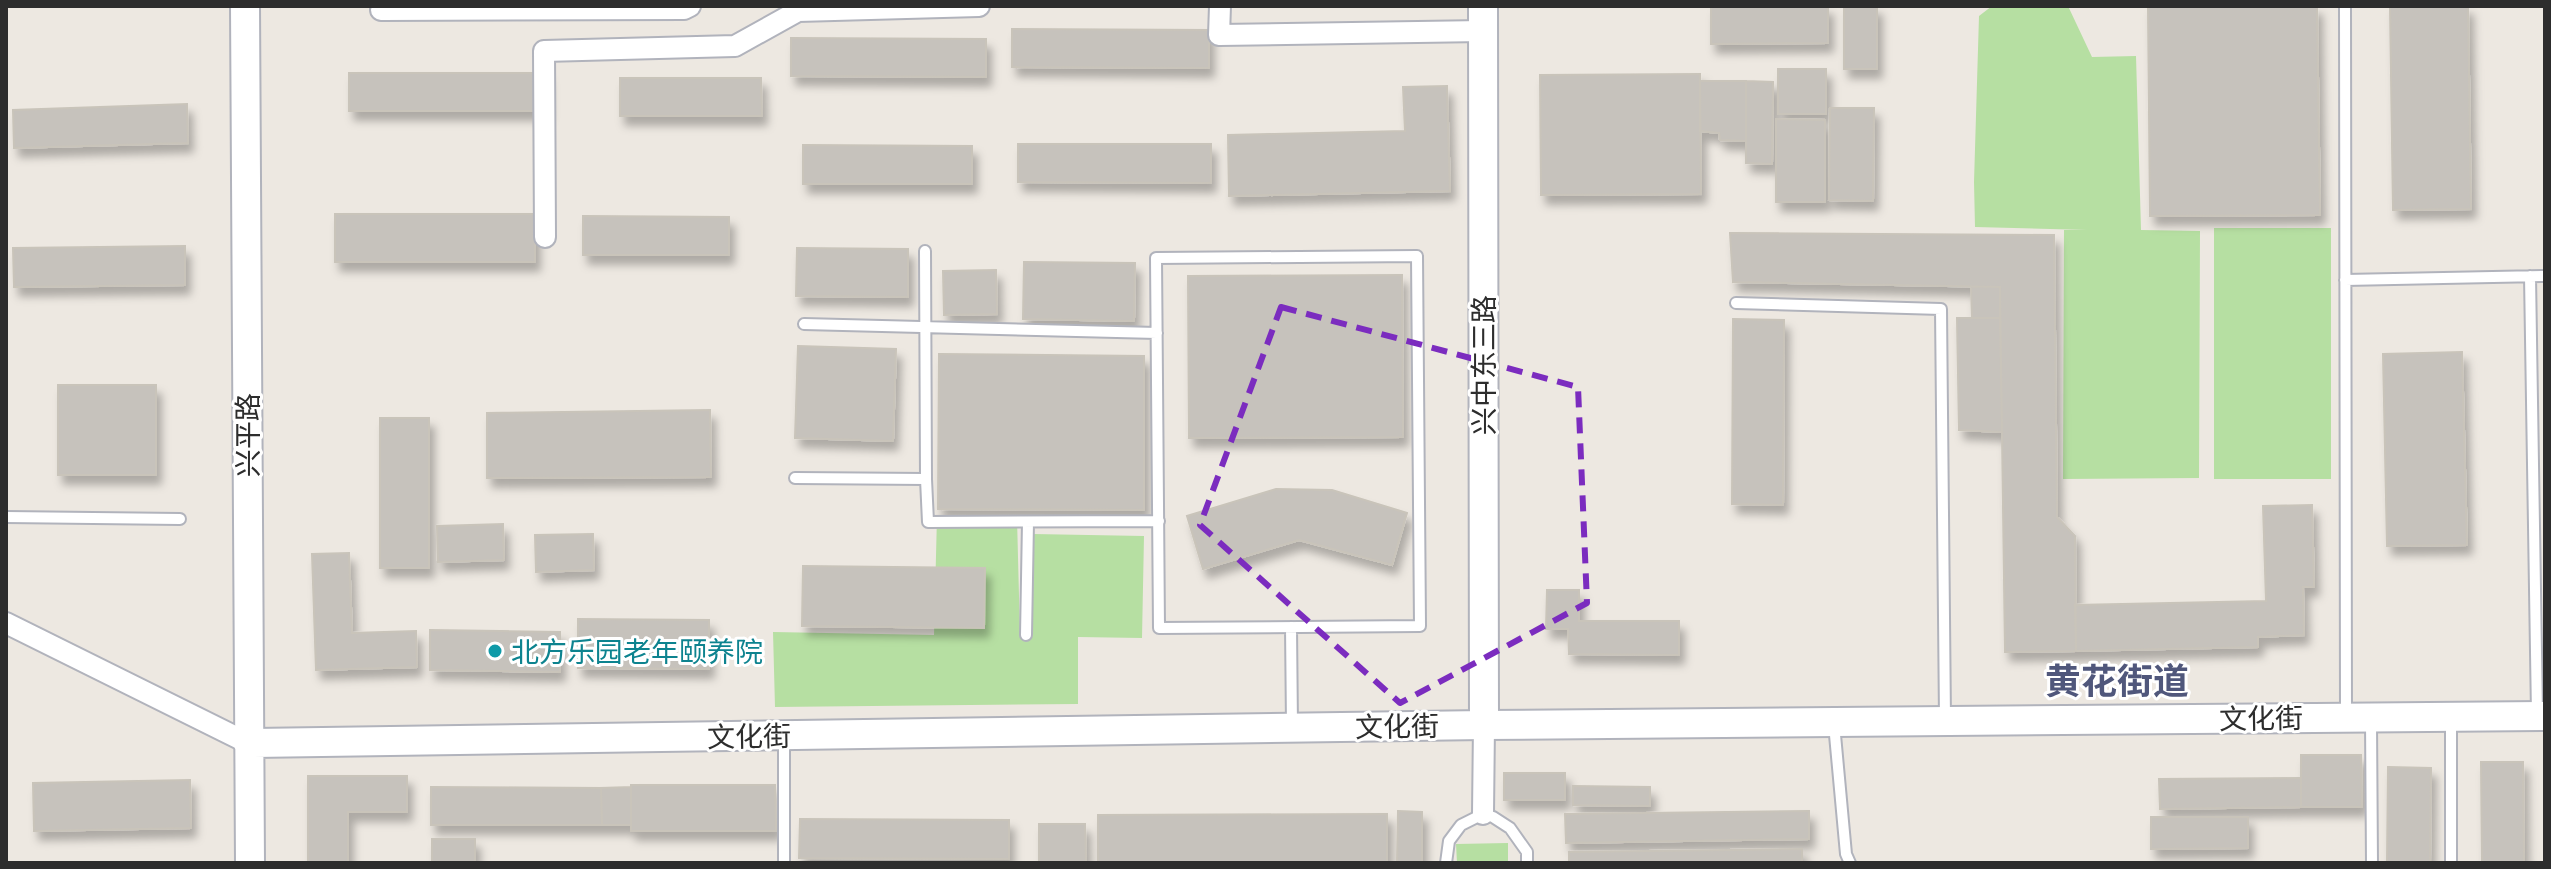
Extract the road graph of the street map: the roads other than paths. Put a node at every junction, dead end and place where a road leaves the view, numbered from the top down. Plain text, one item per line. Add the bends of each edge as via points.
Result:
1 (245, 6) edge
2 (690, 6) edge
3 (979, 6) edge
4 (1220, 6) edge
5 (2345, 6) edge
6 (499, 8) edge
7 (381, 10) dead end
8 (1483, 19) edge
9 (545, 237) dead end
10 (925, 251) dead end
11 (2530, 276) junction
12 (2545, 276) edge
13 (2345, 280) junction
14 (1736, 303) dead end
15 (804, 324) dead end
16 (925, 327) junction
17 (1157, 333) junction
18 (795, 478) dead end
19 (926, 479) junction
20 (6, 517) edge
21 (180, 519) dead end
22 (1159, 521) junction
23 (1028, 522) junction
24 (6, 623) edge
25 (1291, 627) junction
26 (1026, 635) dead end
27 (2541, 716) edge
28 (2358, 717) junction
29 (2451, 717) junction
30 (1945, 721) junction
31 (1834, 722) junction
32 (1484, 725) junction
33 (1292, 728) junction
34 (784, 735) junction
35 (248, 743) junction
36 (1483, 814) junction
37 (250, 863) edge
38 (784, 863) edge
39 (1446, 863) edge
40 (1527, 863) edge
41 (1850, 863) edge
42 (2372, 863) edge
43 (2451, 863) edge

1 - 35 street, 兴平路
2 - 6 street
3 - 9 street via 798,11 735,46 544,51
4 - 8 street via 1219,35
5 - 13 lane
6 - 7 street
8 - 32 street, 兴中东三路
10 - 16 lane
11 - 12 lane
11 - 13 lane
11 - 27 lane
13 - 28 lane
14 - 30 lane via 1941,309
15 - 16 lane
16 - 17 lane
16 - 19 lane
17 - 22 lane
17 - 25 lane via 1156,258 1417,256 1420,626
18 - 19 lane
19 - 23 lane via 928,522
20 - 21 lane
22 - 23 lane
22 - 25 lane via 1159,628
23 - 26 lane
24 - 35 street
25 - 33 lane
27 - 29 street, 文化街
28 - 29 street, 文化街
28 - 30 street, 文化街
28 - 42 lane
29 - 43 lane
30 - 31 street, 文化街
31 - 32 street, 文化街
31 - 41 lane
32 - 33 street, 文化街
32 - 36 street
33 - 34 street, 文化街
34 - 35 street, 文化街
34 - 38 lane
35 - 37 street, 兴平路
36 - 39 lane via 1461,825 1449,841
36 - 40 lane via 1510,828 1527,852

